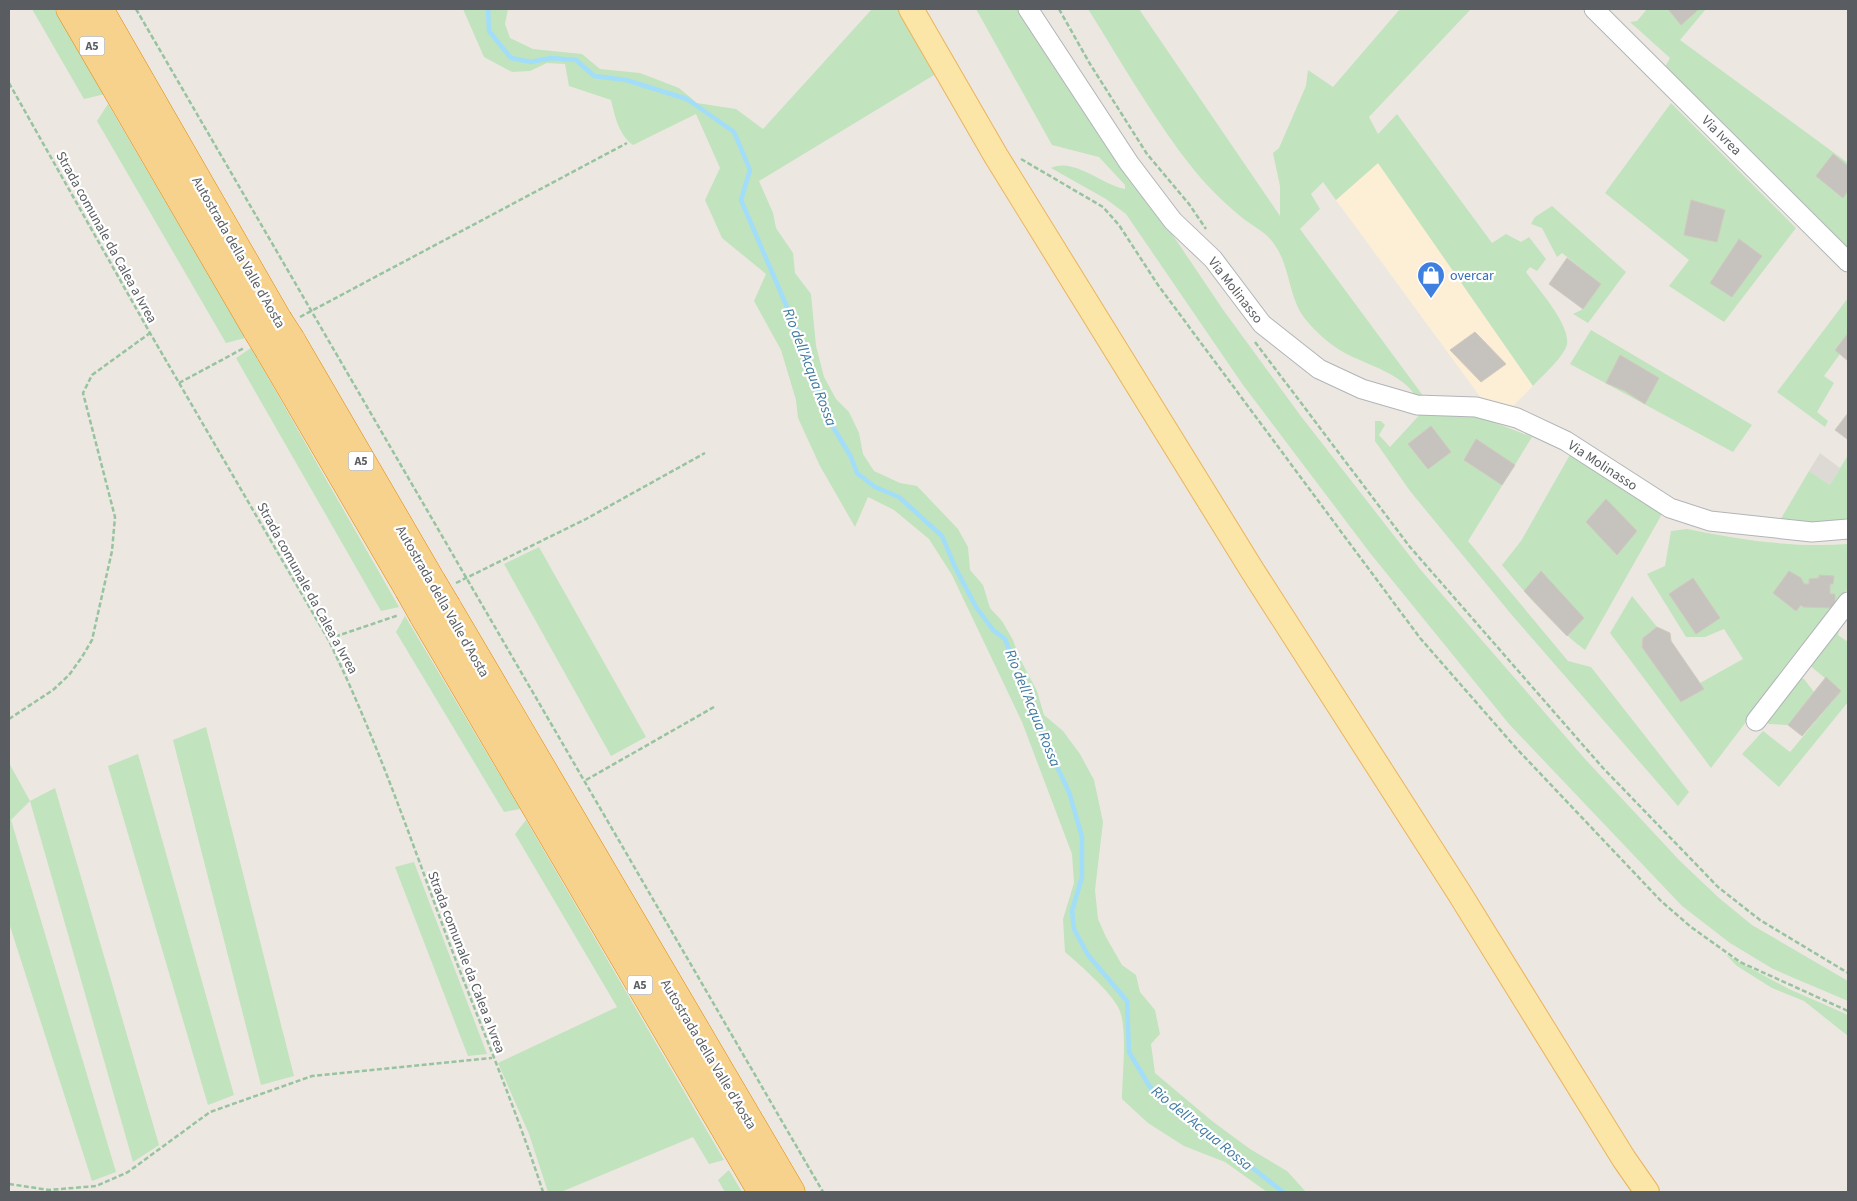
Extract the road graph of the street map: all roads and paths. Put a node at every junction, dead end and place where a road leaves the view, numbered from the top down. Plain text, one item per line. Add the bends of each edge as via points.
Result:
1 (70, 9) edge
2 (99, 9) edge
3 (136, 9) edge
4 (911, 9) edge
5 (1028, 9) edge
6 (1060, 9) edge
7 (1594, 9) edge
8 (9, 83) edge
9 (131, 88) junction
10 (627, 143) dead end
11 (996, 156) junction
12 (1213, 259) junction
13 (1848, 262) edge
14 (312, 311) junction
15 (150, 333) junction
16 (1252, 336) dead end
17 (705, 453) dead end
18 (1848, 529) edge
19 (467, 578) junction
20 (1848, 602) edge
21 (396, 616) dead end
22 (328, 639) junction
23 (714, 707) dead end
24 (9, 719) edge
25 (1756, 721) dead end
26 (586, 780) junction
27 (1848, 973) edge
28 (1848, 1011) edge
29 (492, 1058) junction
30 (755, 1161) edge
31 (9, 1184) edge
32 (543, 1192) edge
33 (791, 1192) edge
34 (823, 1192) edge
35 (1647, 1192) edge

1 - 9 highway, Autostrada della Valle d'Aosta / A5
2 - 9 highway, Autostrada della Valle d'Aosta / A5
3 - 14 path
4 - 11 main road
5 - 12 street, Via Molinasso via 1129,163 1173,221
6 - 12 path via 1090,64 1147,154 1206,226
7 - 13 street, Via Ivrea
8 - 15 path, Strada comunale da Calea a Ivrea
9 - 30 highway, Autostrada della Valle d'Aosta / A5, bridge
10 - 14 path
11 - 28 path via 1008,152 1104,207 1420,638 1517,749 1661,901 1740,962
11 - 35 main road via 1252,570
12 - 18 street, Via Molinasso via 1262,324 1319,369 1362,390 1416,405 1476,407 1517,418 1566,441 1670,508 1710,521 1812,532
14 - 19 path
15 - 22 path, Strada comunale da Calea a Ivrea
15 - 24 path via 97,370 83,392 115,517 112,551 92,640 69,675 53,690
16 - 27 path via 1410,547 1603,768 1718,887 1760,920
17 - 19 path via 586,519
19 - 26 path
20 - 25 street
21 - 22 path
22 - 29 path, Strada comunale da Calea a Ivrea via 376,747
23 - 26 path
26 - 34 path
29 - 31 path via 312,1076 210,1112 128,1172 96,1186 49,1190
29 - 32 path, Strada comunale da Calea a Ivrea
30 - 33 highway, Autostrada della Valle d'Aosta / A5

